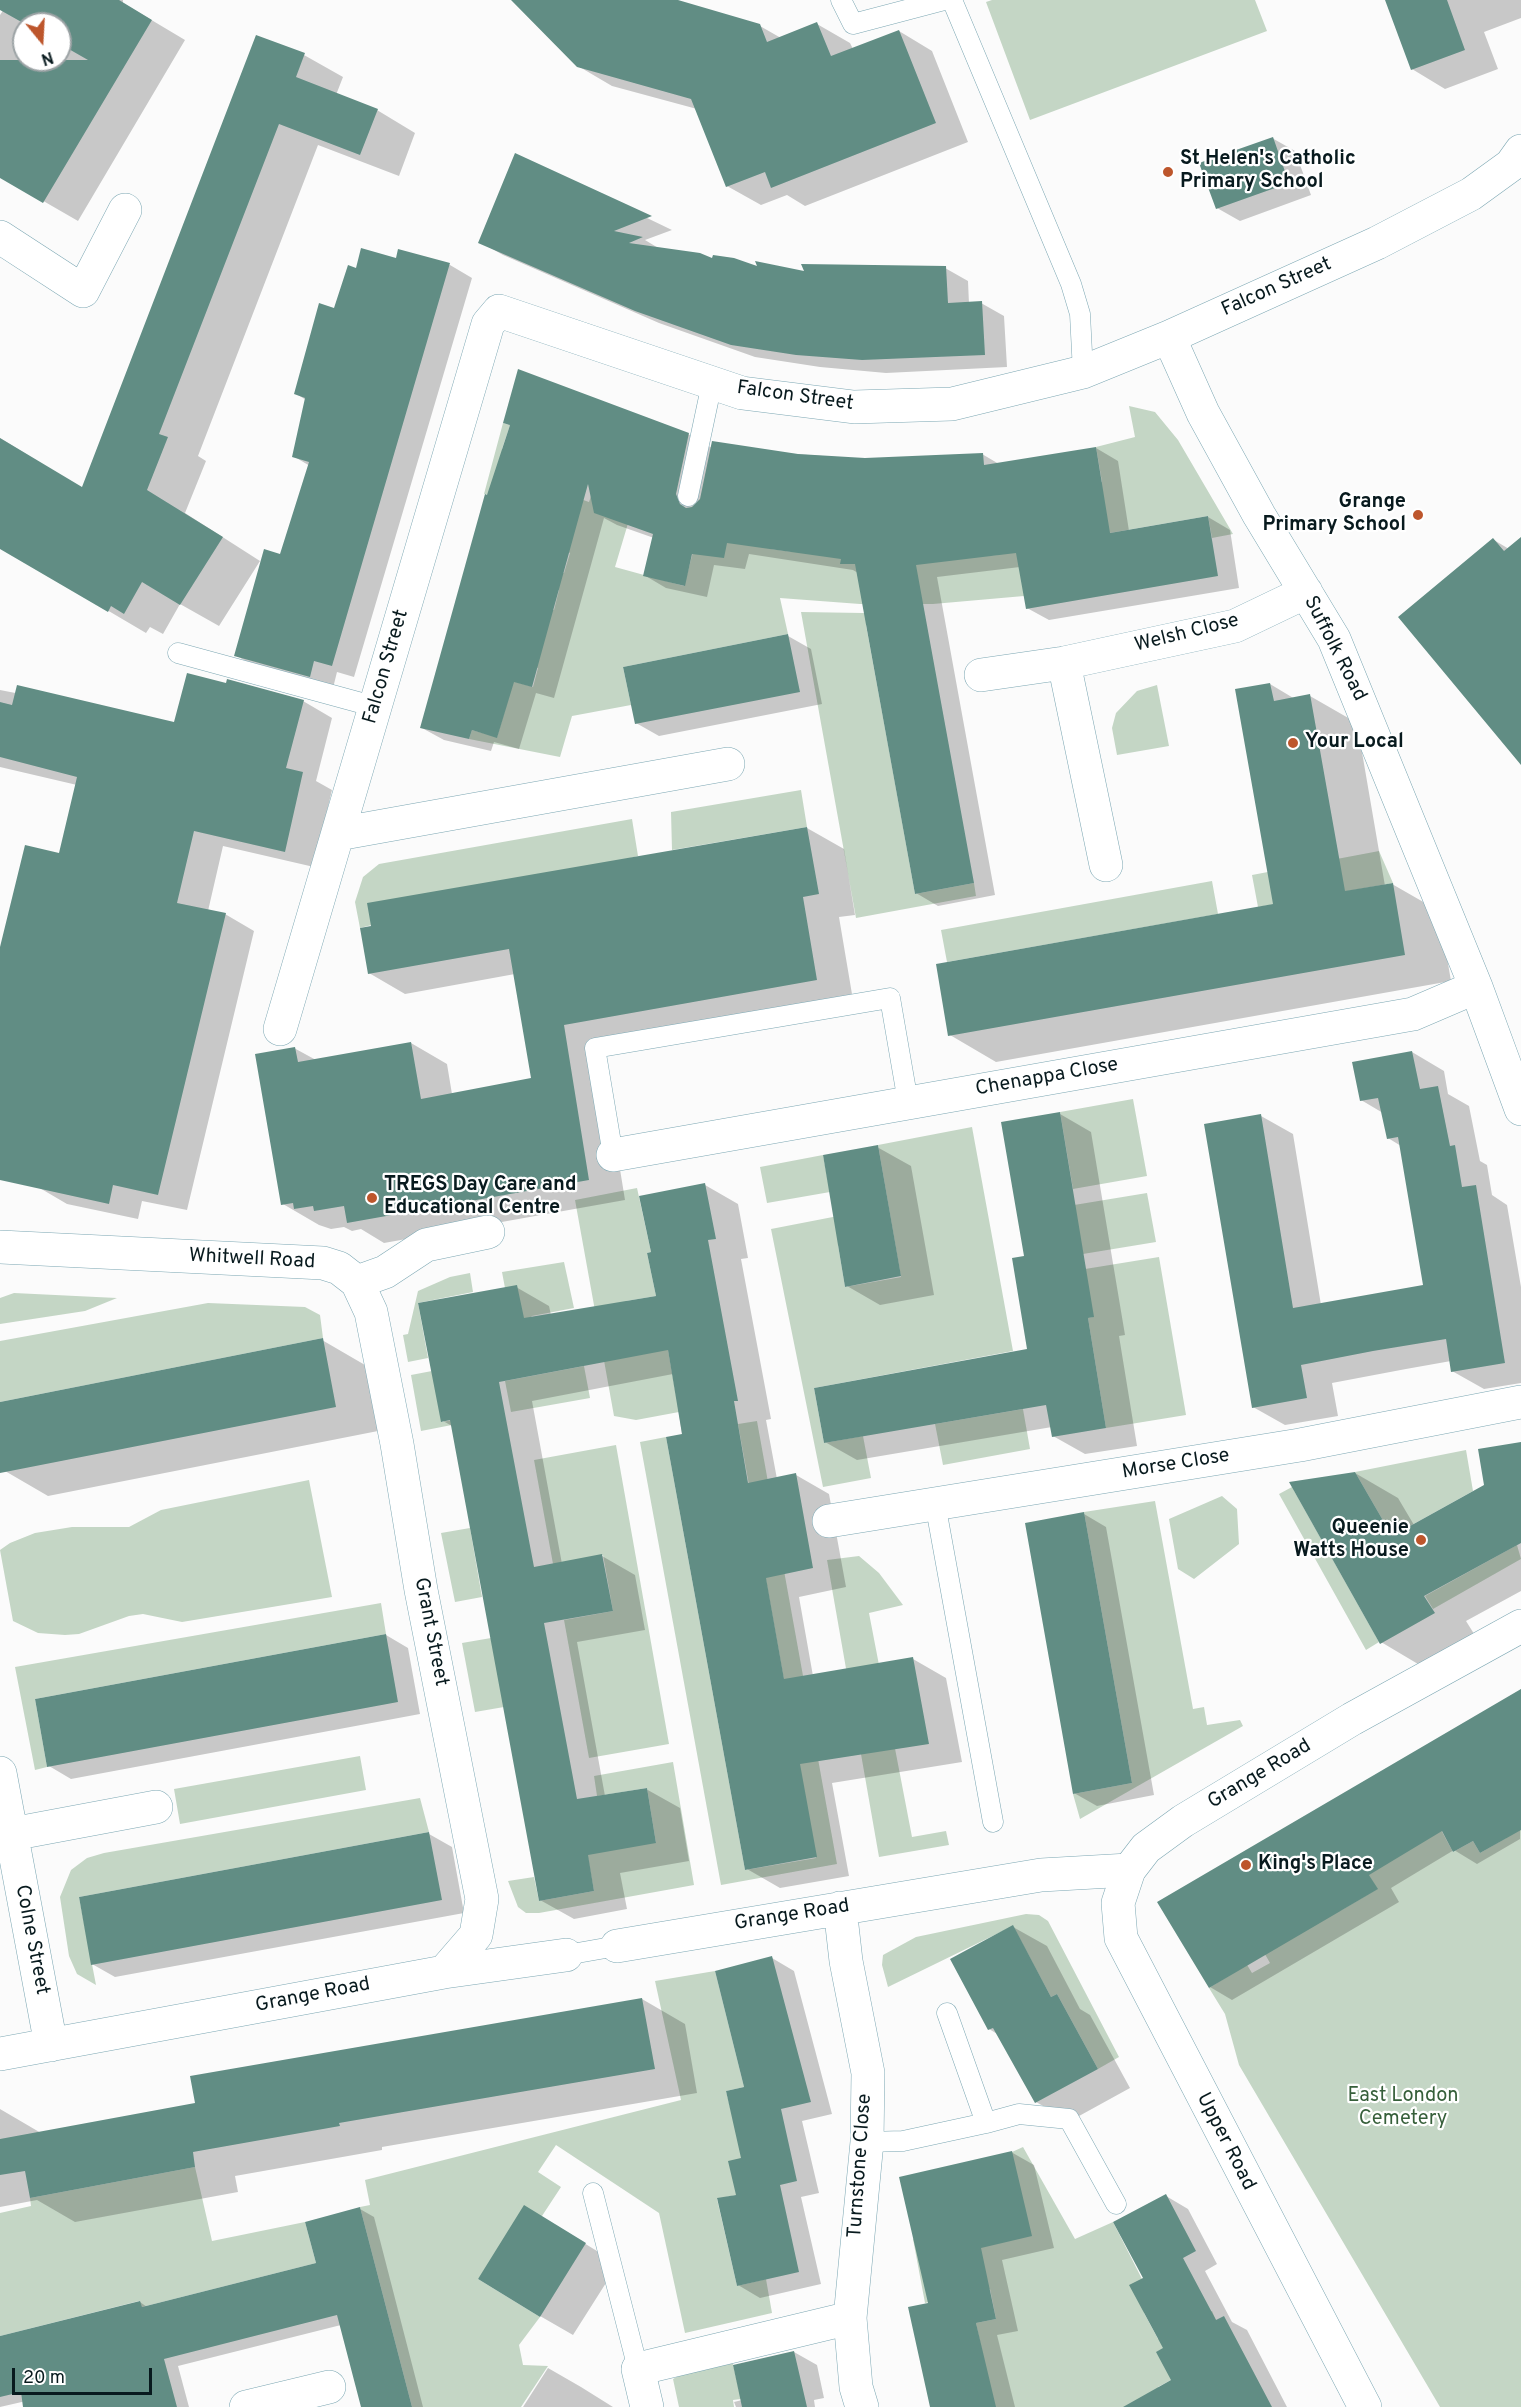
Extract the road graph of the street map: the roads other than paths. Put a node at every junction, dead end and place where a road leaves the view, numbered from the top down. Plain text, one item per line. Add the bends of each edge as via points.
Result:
1 (841, 0) edge
2 (944, 0) edge
3 (952, 0) edge
4 (1521, 151) edge
5 (125, 210) dead end
6 (0, 237) edge
7 (1169, 337) junction
8 (1083, 372) junction
9 (712, 383) junction
10 (688, 496) dead end
11 (1306, 592) junction
12 (178, 654) dead end
13 (1064, 663) junction
14 (981, 675) dead end
15 (376, 707) junction
16 (728, 764) dead end
17 (338, 834) junction
18 (1106, 865) dead end
19 (1476, 987) junction
20 (280, 1029) dead end
21 (908, 1102) junction
22 (1521, 1109) edge
23 (613, 1155) joint
24 (488, 1232) dead end
25 (0, 1247) edge
26 (357, 1282) junction
27 (1521, 1402) edge
28 (935, 1503) junction
29 (829, 1521) dead end
30 (1521, 1626) edge
31 (0, 1773) edge
32 (156, 1808) dead end
33 (993, 1822) dead end
34 (12, 1834) junction
35 (1129, 1870) junction
36 (840, 1908) junction
37 (616, 1946) joint
38 (566, 1955) joint
39 (444, 1972) junction
40 (947, 2013) dead end
41 (51, 2045) junction
42 (0, 2054) edge
43 (986, 2123) junction
44 (867, 2142) junction
45 (593, 2193) dead end
46 (1116, 2204) dead end
47 (850, 2318) junction
48 (638, 2369) junction
49 (329, 2386) dead end
50 (246, 2407) edge
51 (647, 2407) edge
52 (861, 2407) edge
53 (1365, 2407) edge

1 - 2 lane via 853,24
3 - 8 lane via 1071,284 1080,314
4 - 7 street, Falcon Street via 1511,165 1471,194 1377,243
5 - 6 street via 83,291
7 - 8 street, Falcon Street
7 - 11 street, Suffolk Road via 1203,413
8 - 9 street, Falcon Street via 952,404 854,407 742,393
9 - 10 lane
9 - 15 street, Falcon Street via 500,311 488,324
11 - 13 street, Welsh Close via 1234,626
11 - 19 street, Suffolk Road via 1334,639 1363,705
12 - 15 lane
13 - 14 street, Welsh Close
13 - 18 street
15 - 17 street, Falcon Street
16 - 17 street
17 - 20 street, Falcon Street
19 - 21 street, Chenappa Close via 1413,1014
19 - 22 street, Suffolk Road
21 - 23 street, Chenappa Close
21 - 23 lane via 890,998 595,1048
24 - 26 street via 426,1245 385,1272
25 - 26 street, Whitwell Road via 323,1263 339,1268
26 - 39 street, Grant Street via 373,1323 482,1899 476,1935
27 - 28 street, Morse Close via 1300,1445
28 - 29 street, Morse Close
28 - 33 lane
30 - 35 street, Grange Road via 1352,1719 1183,1821 1146,1848
31 - 34 street, Colne Street
32 - 34 street
34 - 41 street, Colne Street
35 - 36 street, Grange Road via 1067,1871
35 - 53 street, Upper Road via 1118,1903 1120,1938
36 - 37 street, Grange Road
36 - 44 street, Turnstone Close via 868,2073
37 - 38 lane, Grange Road
38 - 39 street, Grange Road
39 - 41 street, Grange Road
40 - 43 lane
41 - 42 street, Grange Road
43 - 44 lane via 903,2141
43 - 46 lane via 1019,2114 1069,2119
44 - 47 street, Turnstone Close
45 - 48 lane
47 - 48 street
47 - 52 street, Turnstone Close
48 - 51 street
49 - 50 street

